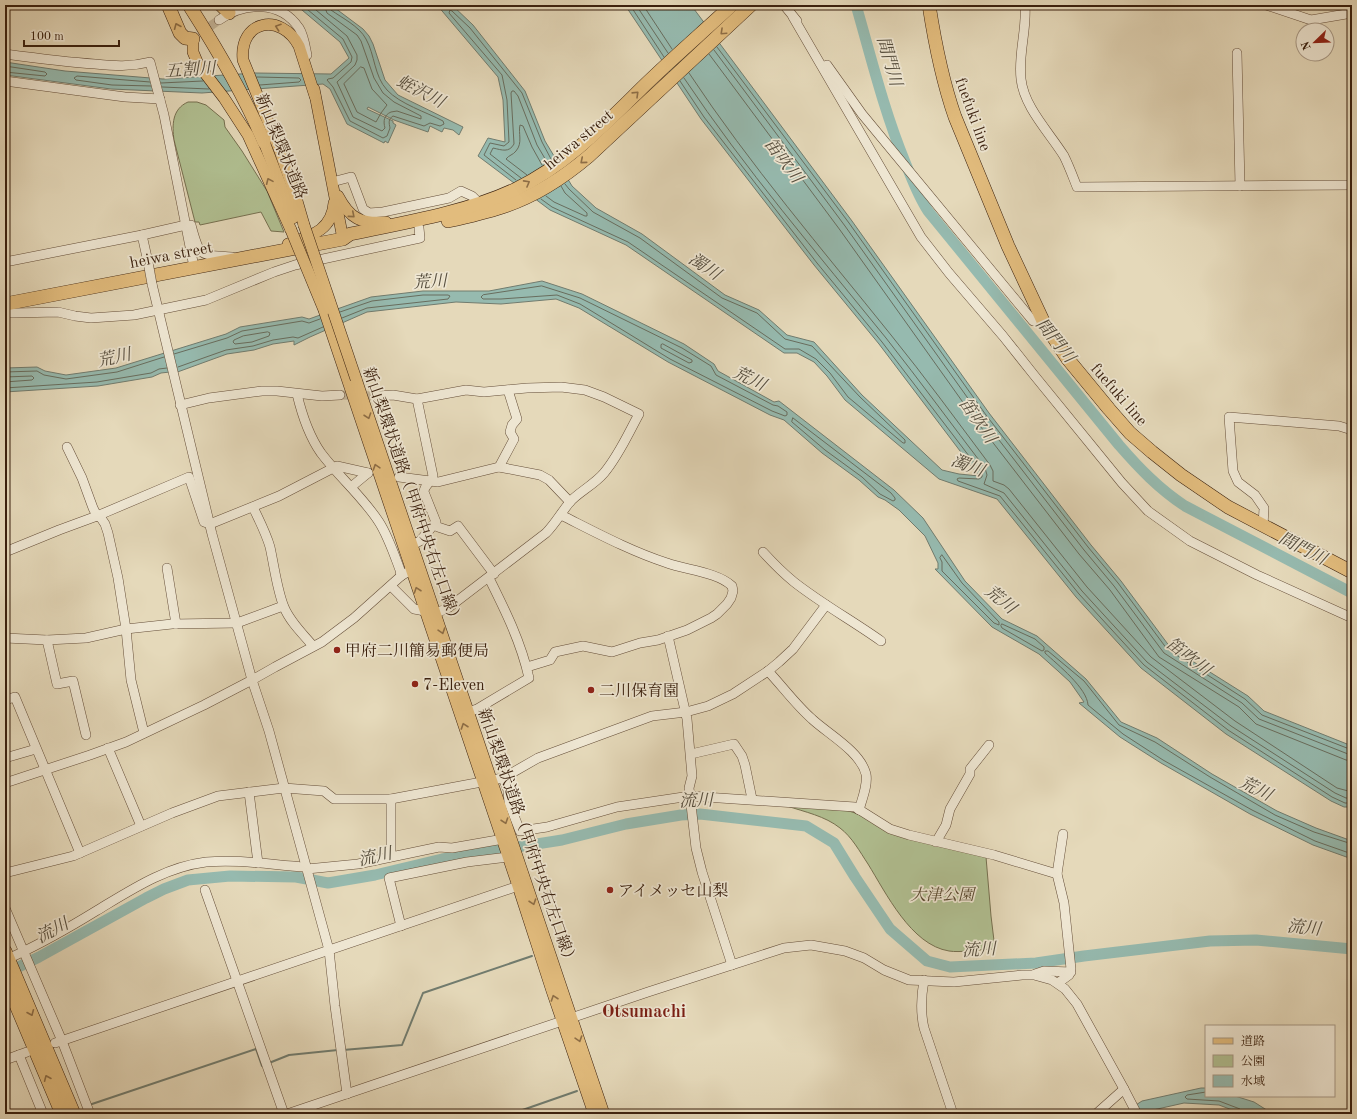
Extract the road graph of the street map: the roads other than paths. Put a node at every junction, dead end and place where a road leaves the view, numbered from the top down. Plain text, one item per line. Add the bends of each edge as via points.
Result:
1 (168, 5) edge
2 (189, 5) edge
3 (198, 5) edge
4 (732, 5) edge
5 (751, 5) edge
6 (784, 5) edge
7 (1025, 5) edge
8 (1266, 5) edge
9 (930, 9) edge
10 (223, 13) tunnel mouth
11 (1352, 13) edge
12 (793, 17) junction
13 (196, 37) joint
14 (1237, 52) dead end
15 (5, 54) edge
16 (307, 55) joint
17 (237, 68) junction
18 (308, 68) junction
19 (5, 81) edge
20 (250, 95) junction
21 (159, 97) junction
22 (610, 128) junction
23 (268, 141) joint
24 (332, 182) junction
25 (1352, 185) edge
26 (1240, 186) junction
27 (479, 203) junction
28 (182, 207) junction
29 (442, 213) junction
30 (186, 225) junction
31 (297, 228) junction
32 (419, 228) junction
33 (142, 235) junction
34 (343, 239) junction
35 (258, 255) junction
36 (243, 258) junction
37 (5, 262) edge
38 (194, 267) junction
39 (5, 304) edge
40 (5, 310) edge
41 (159, 312) junction
42 (1033, 321) dead end
43 (351, 379) junction
44 (508, 390) junction
45 (297, 394) junction
46 (340, 395) tunnel mouth
47 (377, 396) tunnel mouth
48 (418, 398) junction
49 (180, 403) junction
50 (1352, 430) edge
51 (67, 447) dead end
52 (499, 467) junction
53 (333, 468) junction
54 (399, 477) dead end
55 (430, 482) junction
56 (351, 486) junction
57 (570, 502) junction
58 (253, 507) junction
59 (561, 515) junction
60 (98, 516) junction
61 (210, 524) junction
62 (435, 524) junction
63 (1263, 526) junction
64 (412, 544) junction
65 (5, 552) edge
66 (763, 552) dead end
67 (167, 568) dead end
68 (410, 570) junction
69 (1352, 572) edge
70 (401, 576) junction
71 (491, 576) junction
72 (391, 586) junction
73 (826, 605) junction
74 (283, 606) junction
75 (430, 612) junction
76 (1352, 618) edge
77 (237, 623) junction
78 (176, 624) junction
79 (126, 629) junction
80 (668, 636) junction
81 (5, 638) edge
82 (47, 640) junction
83 (881, 641) dead end
84 (313, 646) junction
85 (527, 667) junction
86 (768, 671) junction
87 (252, 680) junction
88 (5, 700) edge
89 (468, 712) junction
90 (686, 712) junction
91 (144, 733) junction
92 (86, 735) dead end
93 (989, 745) dead end
94 (108, 748) junction
95 (36, 749) junction
96 (691, 754) junction
97 (5, 758) edge
98 (45, 770) junction
99 (503, 778) junction
100 (487, 782) junction
101 (5, 783) edge
102 (284, 788) junction
103 (249, 792) junction
104 (690, 796) junction
105 (391, 799) junction
106 (752, 800) junction
107 (860, 810) junction
108 (141, 826) junction
109 (1063, 834) dead end
110 (507, 840) junction
111 (936, 842) junction
112 (80, 853) junction
113 (510, 854) junction
114 (391, 856) junction
115 (258, 863) junction
116 (307, 869) junction
117 (5, 873) edge
118 (1057, 874) junction
119 (522, 885) junction
120 (205, 890) dead end
121 (5, 908) edge
122 (402, 926) junction
123 (329, 950) junction
124 (24, 954) junction
125 (10, 957) edge
126 (732, 965) junction
127 (1071, 968) junction
128 (1034, 975) junction
129 (9, 979) edge
130 (924, 980) junction
131 (236, 982) junction
132 (1058, 984) junction
133 (567, 1020) junction
134 (59, 1042) junction
135 (5, 1060) edge
136 (1124, 1089) junction
137 (347, 1094) junction
138 (87, 1108) edge
139 (43, 1114) edge
140 (62, 1114) edge
141 (74, 1114) edge
142 (284, 1114) edge
143 (287, 1114) edge
144 (594, 1114) edge
145 (604, 1114) edge
146 (953, 1114) edge
147 (1096, 1114) edge
148 (1136, 1114) edge

13 -> 1 highway via 185,38 180,33
2 - 17 highway
3 - 17 highway
22 -> 4 highway, heiwa street via 684,48
5 -> 22 highway, heiwa street
6 - 12 street
7 - 26 street via 1020,64 1026,101 1065,158 1077,187
8 - 11 street via 1310,20
9 - 63 highway, fuefuki line via 938,61 955,117 1008,246 1054,340 1071,364 1130,433 1181,475 1228,507
10 - 16 street via 257,6 277,9 299,28
12 - 42 street via 862,114
12 - 76 street via 921,237 1122,483 1148,510 1190,541
31 -> 13 main road via 238,118 198,64 193,52
14 - 26 street
15 - 21 street via 118,66 136,66 150,62
16 - 18 main road
18 -> 17 main road via 292,35 272,24 256,28 248,35
17 - 20 highway
18 - 24 main road
19 - 21 street via 125,97
20 - 23 highway, 新山梨環状道路
20 - 31 main road via 290,178
21 - 28 street
27 -> 22 highway, heiwa street via 517,189
22 -> 32 highway, heiwa street via 575,168 536,193 478,214
23 - 31 main road, 新山梨環状道路（甲府中央右左口線）
24 - 27 street via 351,177 363,209 369,213 449,198 461,191
24 -> 29 main road via 346,210 354,218 364,222 386,222
24 - 34 main road
24 - 35 main road via 334,205 325,226 312,235
25 - 26 street
27 - 29 highway, heiwa street
28 - 30 street
28 - 36 street via 191,224 197,246 202,252
29 - 34 highway, heiwa street via 350,234
30 - 33 street
30 - 38 street
31 - 43 main road, 新山梨環状道路（甲府中央右左口線）, bridge
31 - 43 main road, 新山梨環状道路（甲府中央右左口線）, bridge via 324,310
32 - 34 highway, heiwa street via 352,242
32 - 41 street via 420,238 295,265 206,300
33 - 37 street
33 - 41 street, bridge
34 - 35 highway, heiwa street
35 - 36 highway, heiwa street
36 - 38 highway, heiwa street
38 - 39 highway, heiwa street
40 - 41 street via 9,313 58,312 91,318
41 - 49 street
43 -> 64 main road, 新山梨環状道路（甲府中央右左口線）
68 -> 43 main road, 新山梨環状道路（甲府中央右左口線）
44 - 48 street via 466,390
44 - 52 street via 518,419 510,432 514,439
44 - 57 street via 585,390 640,414 603,474
45 - 46 street
45 - 49 street via 262,391
45 - 53 street via 309,432
47 - 48 street
48 - 55 street via 433,476
49 - 61 street
50 - 63 street via 1339,426 1229,417 1233,471 1238,482 1255,495 1264,508
51 - 60 street
52 - 55 street
52 - 57 street via 540,475 549,480
53 - 56 street
53 - 56 street via 337,466 368,473
53 - 58 street
54 - 55 street
55 - 62 street via 424,492
56 - 70 street via 379,521
57 - 59 street
58 - 61 street
58 - 74 street via 268,541
59 - 71 street via 546,533
59 - 80 street via 626,547 666,563 699,571 732,586 731,598 718,614 687,630
60 - 61 street via 189,476 204,522
60 - 65 street via 51,532
60 - 79 street via 108,533
61 - 77 street
62 - 64 street via 420,541
62 - 71 street via 450,530 458,526
63 - 69 highway, fuefuki line
64 - 75 main road, 新山梨環状道路（甲府中央右左口線）
66 - 73 street via 794,582
67 - 78 street
68 - 70 street
75 -> 68 main road, 新山梨環状道路（甲府中央右左口線）
70 - 72 street
71 - 75 street via 448,608
71 - 85 street
72 - 75 street via 414,609
72 - 84 street via 354,618
73 - 83 street
73 - 86 street via 793,649
74 - 77 street
74 - 84 street via 288,617
75 -> 89 main road, 新山梨環状道路（甲府中央右左口線）
100 -> 75 main road, 新山梨環状道路（甲府中央右左口線）
77 - 78 street
77 - 87 street
78 - 79 street
79 - 82 street via 86,638
79 - 91 street via 132,680
80 - 85 street via 612,652 583,646 555,652 550,660
80 - 90 street
81 - 82 street
82 - 92 street via 57,684 73,681
84 - 87 street
85 - 89 street via 529,678
86 - 90 street via 722,700
86 - 107 street via 812,719 847,747 862,765 866,783
87 - 91 street
87 - 102 street
88 - 95 street via 15,697
89 - 100 main road, 新山梨環状道路（甲府中央右左口線）
90 - 96 street
90 - 99 street via 652,716 538,758
91 - 94 street
93 - 111 street via 970,769 970,774 950,809 946,825
94 - 98 street
94 - 108 street
95 - 97 street
95 - 98 street
96 - 104 street
96 - 106 street via 734,744 745,765
98 - 101 street
98 - 112 street
99 - 100 street
99 - 104 street via 520,831 547,827 617,807
100 - 105 street
100 - 110 main road, 新山梨環状道路（甲府中央右左口線）
102 - 103 street
102 - 105 street via 324,791 334,799
102 - 116 street
103 - 108 street via 218,796
103 - 115 street
104 - 106 street
104 - 126 street via 696,848
105 - 114 street
106 - 107 street via 855,807
107 - 111 street via 890,829
108 - 112 street
109 - 118 street
110 - 113 main road, 新山梨環状道路（甲府中央右左口線）
110 - 114 street via 452,848 439,846
111 - 118 street via 994,854
112 - 117 street
113 - 119 main road, 新山梨環状道路（甲府中央右左口線）
113 - 122 street via 389,878
114 - 116 street via 358,864
115 - 116 street
115 - 124 street via 206,862 164,873
116 - 123 street
118 - 127 street via 1064,903
119 - 122 street
119 - 133 main road, 新山梨環状道路（甲府中央右左口線）
120 - 131 street
121 - 124 street
122 - 123 street
123 - 131 street
123 - 137 street
124 - 125 street
124 - 134 street
125 - 129 highway
126 - 130 street via 784,948 811,945 846,951 869,960 897,976 909,980
126 - 133 street
127 - 128 street via 1044,971
127 - 132 street
128 - 130 street via 954,982
128 - 132 street
140 -> 129 highway
129 -> 141 highway
130 - 146 street via 922,1022
131 - 134 street
131 - 142 street
132 - 136 street via 1077,1004
133 - 137 street
133 - 144 main road, 新山梨環状道路（甲府中央右左口線）
133 -> 145 main road, 新山梨環状道路（甲府中央右左口線）
134 - 138 street
135 - 139 street via 23,1054
136 - 147 street
136 - 148 street
137 - 143 street

